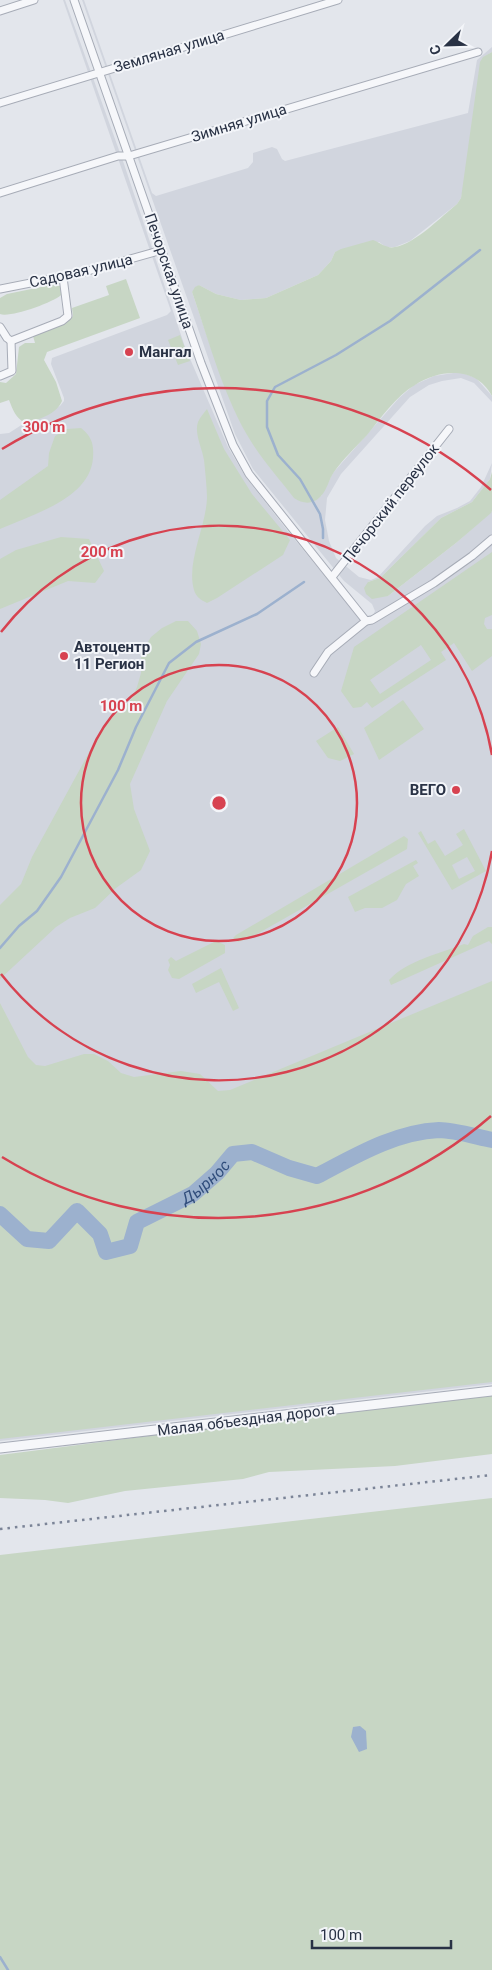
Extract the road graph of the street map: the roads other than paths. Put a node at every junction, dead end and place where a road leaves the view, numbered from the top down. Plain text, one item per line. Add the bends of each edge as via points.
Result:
1 (34, 0) edge
2 (74, 0) edge
3 (338, 0) edge
4 (0, 11) edge
5 (478, 52) dead end
6 (99, 73) junction
7 (0, 103) edge
8 (129, 156) junction
9 (0, 194) edge
10 (162, 250) junction
11 (63, 277) junction
12 (0, 289) edge
13 (0, 327) edge
14 (11, 341) junction
15 (0, 376) edge
16 (449, 429) dead end
17 (492, 539) edge
18 (332, 577) junction
19 (369, 620) junction
20 (314, 673) dead end
21 (492, 1391) edge
22 (0, 1448) edge

1 - 4 street
2 - 6 street, Печорская улица
3 - 6 street, Земляная улица
5 - 8 street, Зимняя улица
6 - 7 street, Земляная улица
6 - 8 street, Печорская улица
8 - 9 street, Зимняя улица via 118,156
8 - 10 street, Печорская улица
10 - 11 street, Садовая улица
10 - 18 street, Печорская улица via 200,363 242,462
11 - 12 street, Садовая улица
11 - 14 street via 68,316
13 - 14 street
14 - 15 street via 12,371
16 - 18 street, Печорский переулок
17 - 19 street via 434,583
18 - 19 street, Печорская улица
19 - 20 street via 328,652
21 - 22 street, Малая объездная дорога

